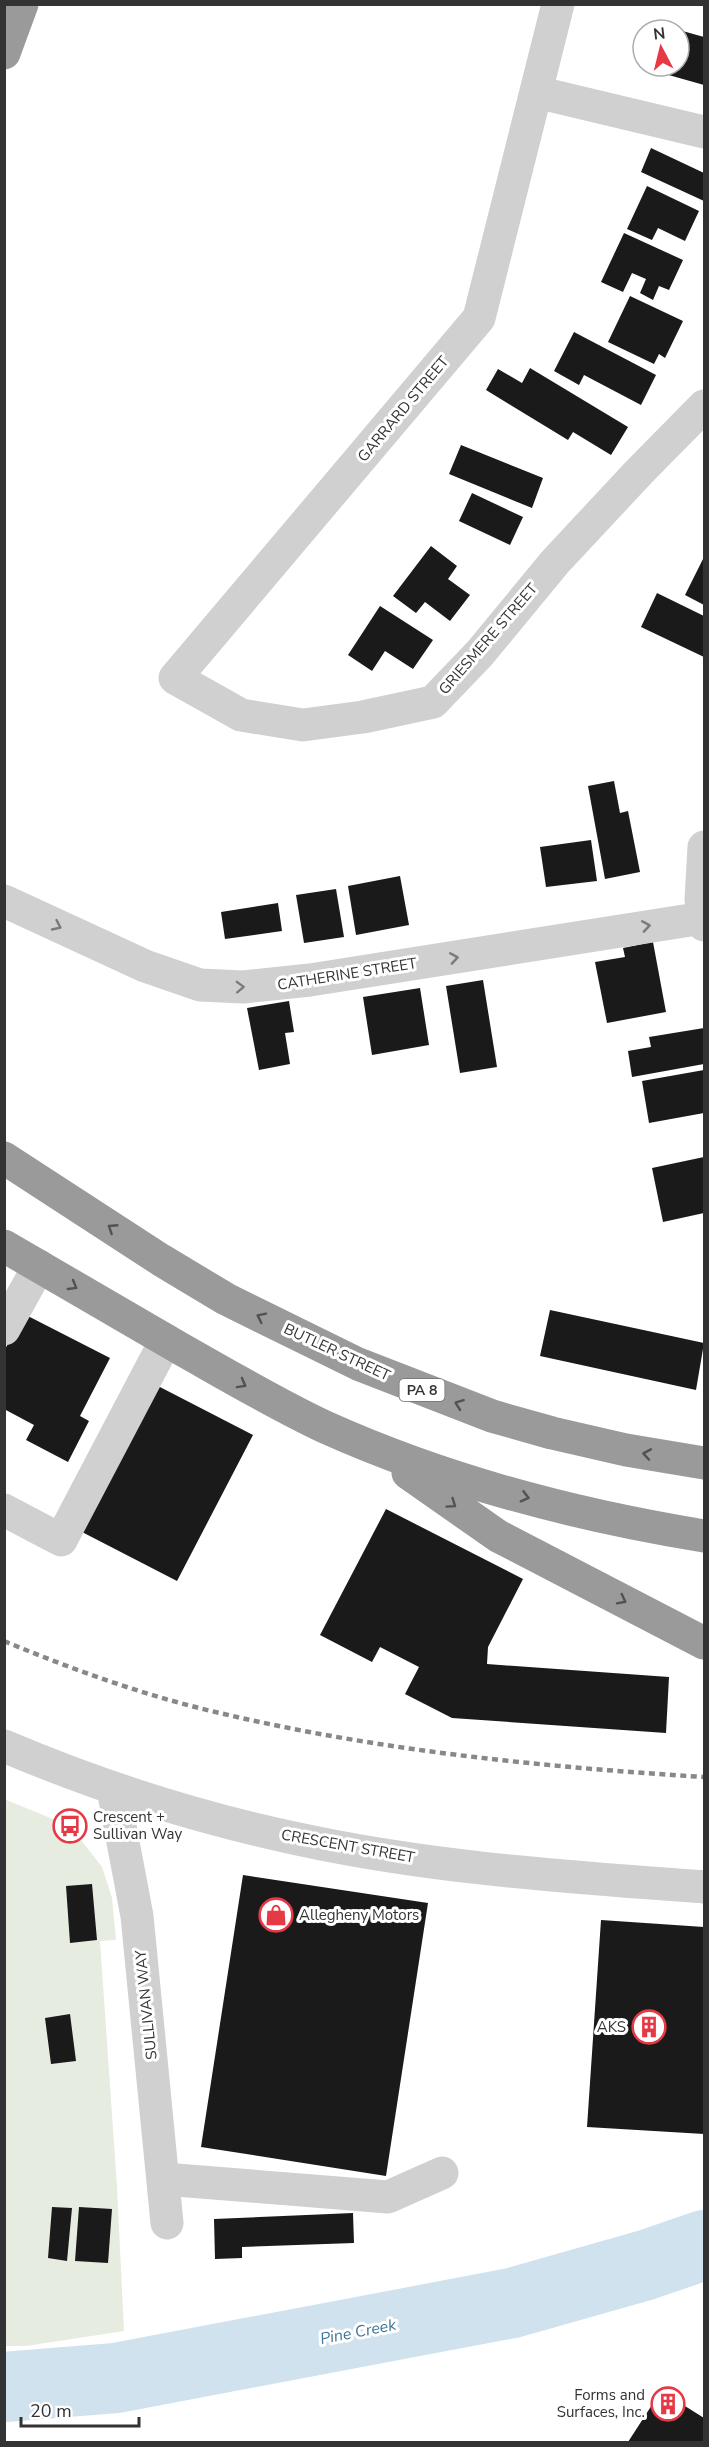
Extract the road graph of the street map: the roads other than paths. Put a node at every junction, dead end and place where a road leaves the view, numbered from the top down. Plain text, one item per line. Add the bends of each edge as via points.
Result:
1 (22, 4) edge
2 (558, 4) edge
3 (4, 53) edge
4 (536, 92) junction
5 (705, 132) edge
6 (705, 406) edge
7 (175, 678) joint
8 (705, 847) edge
9 (4, 901) edge
10 (704, 922) edge
11 (4, 1158) edge
12 (4, 1246) edge
13 (39, 1266) junction
14 (4, 1329) edge
15 (166, 1340) junction
16 (370, 1446) junction
17 (705, 1463) edge
18 (4, 1510) edge
19 (705, 1536) edge
20 (705, 1643) edge
21 (4, 1746) edge
22 (113, 1789) junction
23 (705, 1887) edge
24 (442, 2173) dead end
25 (164, 2179) junction
26 (167, 2223) dead end

1 - 3 highway
2 - 4 street, GARRARD STREET
4 - 5 street
4 - 7 street, GARRARD STREET via 479,318
6 - 7 street, GRIESMERE STREET via 555,562 480,653 433,702 303,726 241,715
8 - 10 street via 701,899
9 -> 10 street, CATHERINE STREET via 145,966 220,988 271,985
17 -> 11 highway, BUTLER STREET / PA 8 via 626,1450 492,1416 358,1364 226,1299
12 - 13 highway
13 - 14 street
13 -> 15 highway
15 -> 16 highway via 244,1386
15 - 18 street via 61,1540
16 -> 19 highway via 499,1491
16 -> 20 highway via 498,1536
21 - 22 street, CRESCENT STREET
22 - 23 street, CRESCENT STREET via 255,1829 362,1851 553,1875
22 - 25 street, SULLIVAN WAY via 137,1917
24 - 25 street via 388,2197
25 - 26 street, SULLIVAN WAY

